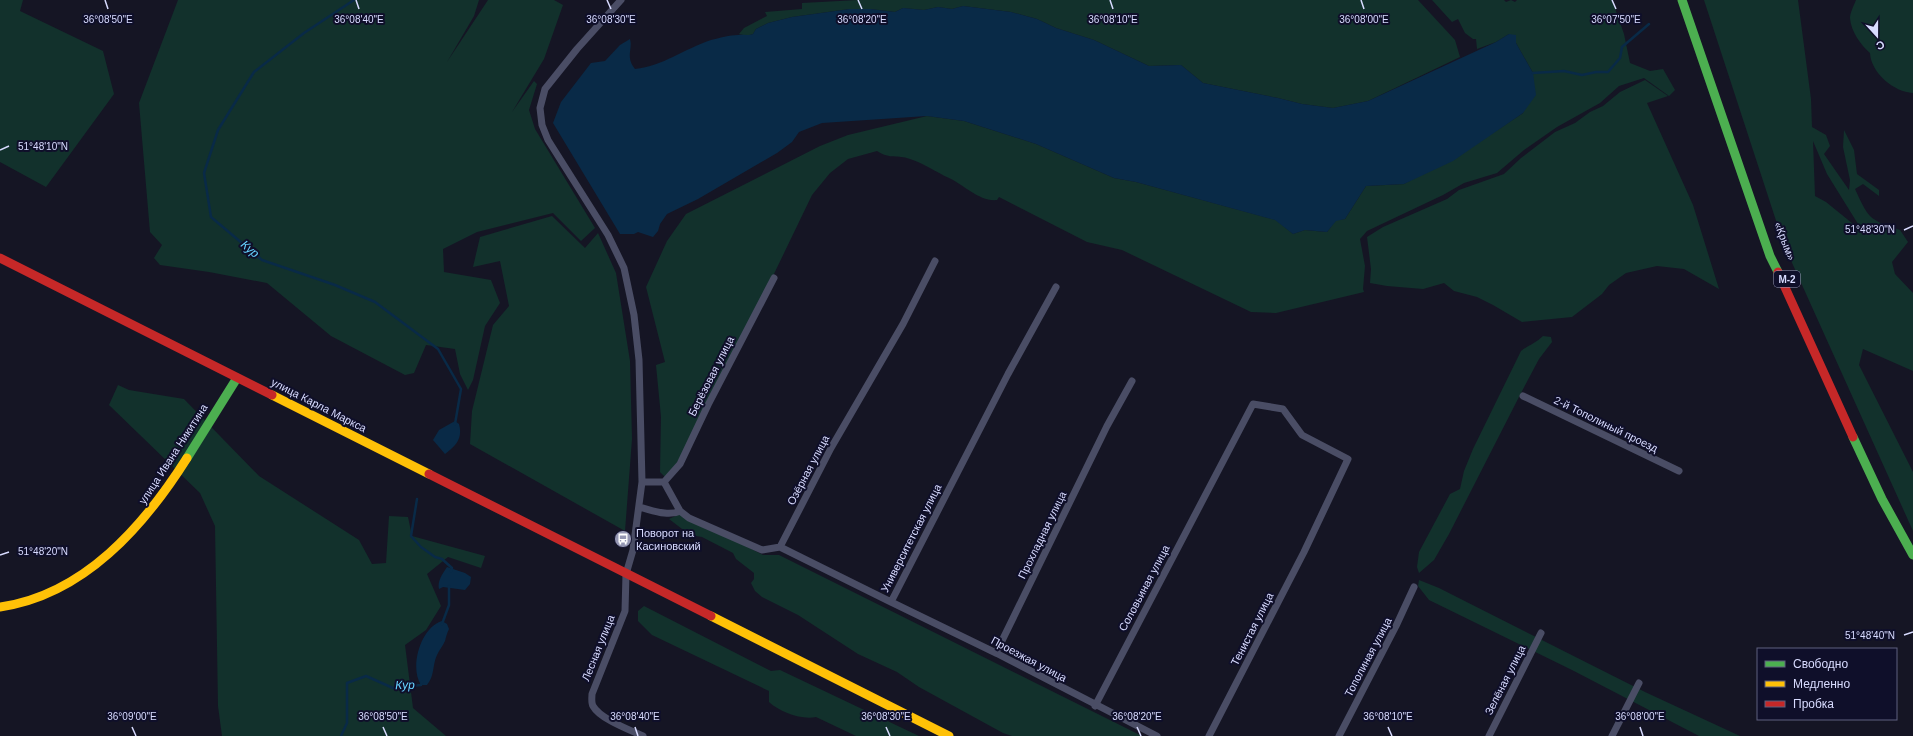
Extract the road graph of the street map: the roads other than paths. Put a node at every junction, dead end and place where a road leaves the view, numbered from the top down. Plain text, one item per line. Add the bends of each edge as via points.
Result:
1 (621, 0) edge
2 (1682, 0) edge
3 (1688, 0) edge
4 (0, 258) edge
5 (935, 261) dead end
6 (774, 278) dead end
7 (1056, 287) dead end
8 (237, 378) junction
9 (1132, 381) dead end
10 (1523, 396) dead end
11 (1678, 471) dead end
12 (642, 482) junction
13 (664, 482) junction
14 (640, 507) junction
15 (680, 510) junction
16 (1314, 531) joint
17 (1913, 546) edge
18 (780, 547) junction
19 (1913, 555) edge
20 (626, 574) junction
21 (1414, 587) dead end
22 (891, 602) junction
23 (0, 607) edge
24 (1541, 633) dead end
25 (996, 653) junction
26 (1639, 683) dead end
27 (1095, 706) junction
28 (643, 736) edge
29 (949, 736) edge
30 (1157, 736) edge
31 (1209, 736) edge
32 (1339, 736) edge
33 (1488, 736) edge
34 (1612, 736) edge

1 - 12 street via 545,89 540,108 542,125 548,140 608,235 624,268 634,315 639,360
2 - 19 main road via 1770,256 1882,499
3 - 17 main road, «Крым» / М-2 via 1723,111 1776,254 1851,420
4 - 8 main road, улица Карла Маркса
5 - 18 street, Озёрная улица via 903,324 830,448
6 - 13 street, Берёзовая улица via 680,464
7 - 22 street, Университетская улица via 1008,374
8 - 20 main road, улица Карла Маркса
8 - 23 main road, улица Ивана Никитина via 158,502 135,530 88,570 63,586 32,600
9 - 25 street, Прохладная улица
10 - 11 street, 2-й Тополиный проезд
12 - 13 street
12 - 14 street
13 - 15 street
14 - 15 street via 674,514
14 - 20 street
15 - 18 street via 689,518 762,550
16 - 27 street, Соловьиная улица via 1348,459 1302,435 1283,409 1253,404
16 - 31 street, Тенистая улица
18 - 22 street, Университетская улица
20 - 28 street, Лесная улица via 625,611 592,694 593,706 608,719
20 - 29 main road, улица Карла Маркса
21 - 32 street, Тополиная улица
22 - 25 street, Проезжая улица
24 - 33 street, Зелёная улица
25 - 27 street, Проезжая улица
26 - 34 street
27 - 30 street, Проезжая улица

